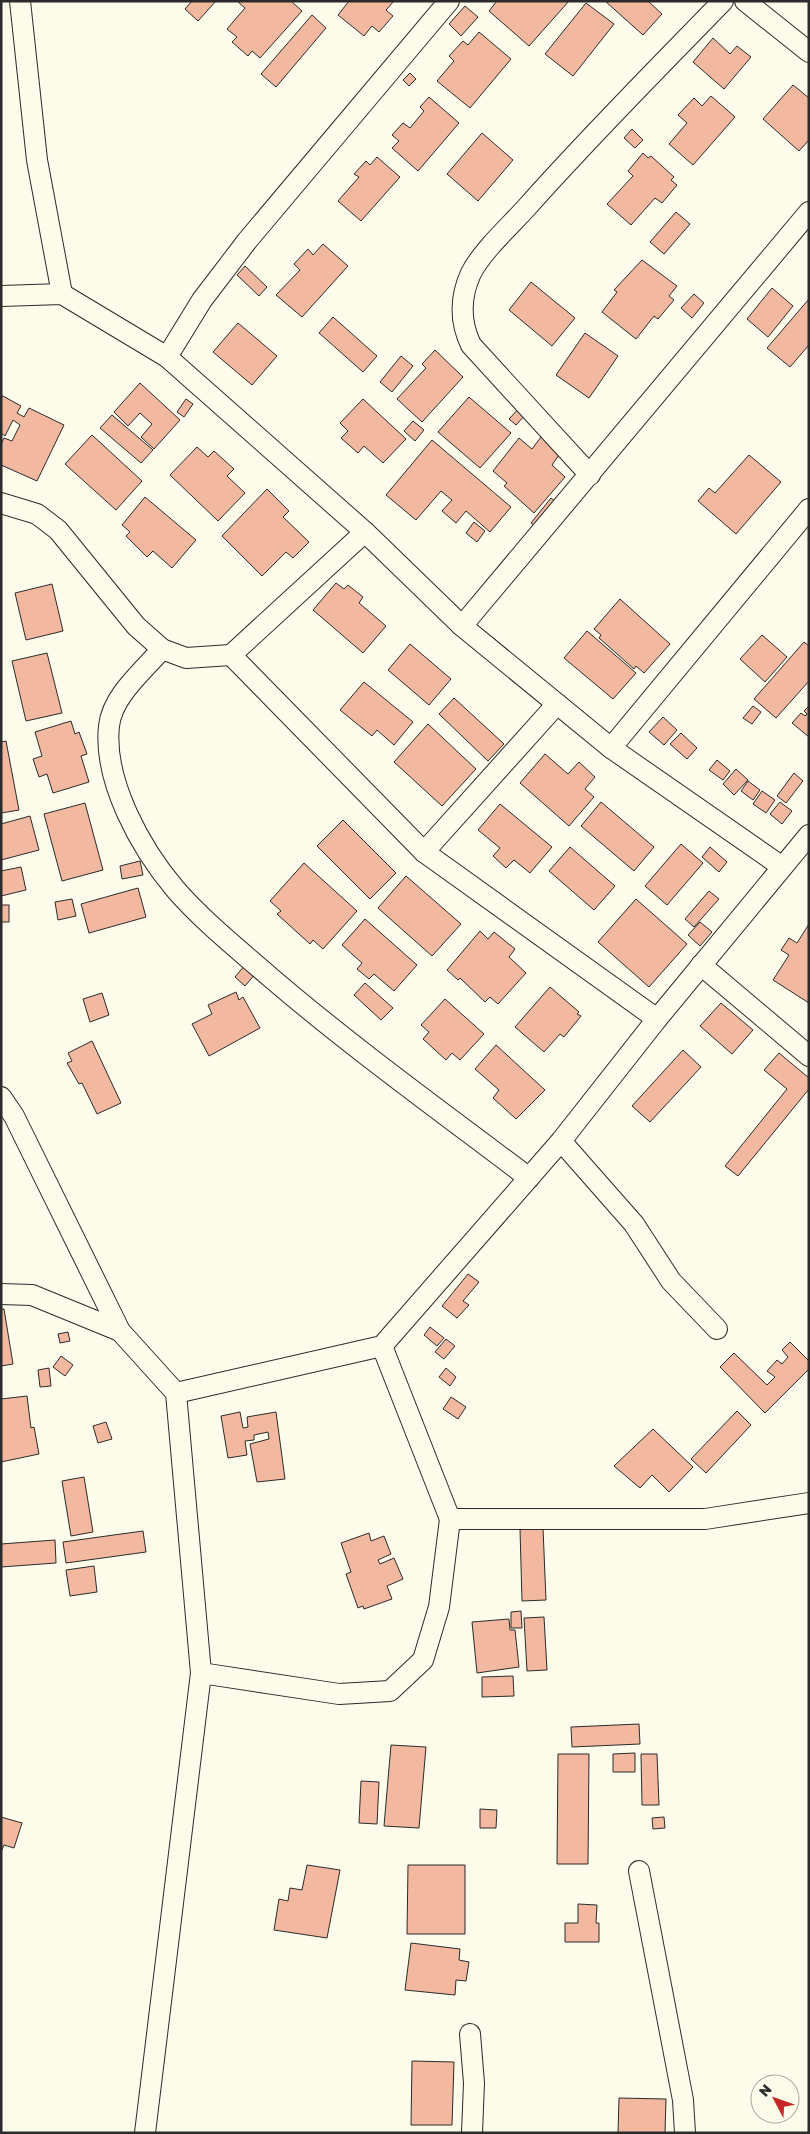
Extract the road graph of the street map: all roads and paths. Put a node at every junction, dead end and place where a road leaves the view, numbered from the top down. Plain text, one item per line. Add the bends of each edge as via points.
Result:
1 (20, 1) edge
2 (449, 1) edge
3 (723, 1) edge
4 (745, 1) edge
5 (809, 52) edge
6 (809, 212) edge
7 (62, 294) junction
8 (1, 296) edge
9 (167, 358) junction
10 (590, 475) junction
11 (1, 502) edge
12 (809, 509) edge
13 (365, 532) junction
14 (462, 626) junction
15 (162, 648) junction
16 (231, 655) junction
17 (557, 704) junction
18 (611, 748) junction
19 (809, 834) edge
20 (424, 852) junction
21 (781, 866) junction
22 (701, 965) junction
23 (657, 1019) junction
24 (809, 1056) edge
25 (1, 1097) edge
26 (561, 1142) junction
27 (530, 1178) junction
28 (1, 1294) edge
29 (717, 1329) dead end
30 (120, 1330) junction
31 (382, 1346) junction
32 (176, 1392) junction
33 (809, 1503) edge
34 (450, 1519) junction
35 (201, 1673) junction
36 (638, 1871) dead end
37 (470, 2034) dead end
38 (145, 2133) edge
39 (472, 2133) edge
40 (685, 2133) edge

1 - 7 street via 37,160
2 - 9 street via 247,241 202,300
3 - 10 street via 480,259 466,285 461,316 471,345
4 - 5 street
6 - 10 street
7 - 8 street
7 - 9 street
9 - 13 street
10 - 14 street
11 - 15 street via 36,514 58,530 136,626
12 - 18 street
13 - 14 street
13 - 16 street
14 - 17 street
15 - 16 street via 186,658
15 - 27 street via 122,696 109,725 111,762 119,796 150,854 176,889 214,928 321,1020
16 - 20 street
17 - 18 street
17 - 20 street
18 - 21 street
19 - 21 street
20 - 23 street
21 - 22 street
22 - 23 street
22 - 24 street
23 - 26 street
25 - 30 street via 14,1116
26 - 27 street
26 - 29 street via 634,1224 671,1281
27 - 31 street
28 - 30 street via 32,1295
30 - 32 street
31 - 32 street
31 - 34 street
32 - 35 street
33 - 34 street via 705,1519
34 - 35 street via 439,1607 423,1660 390,1691 339,1694
35 - 38 street
36 - 40 street via 683,2100
37 - 39 street via 474,2083

